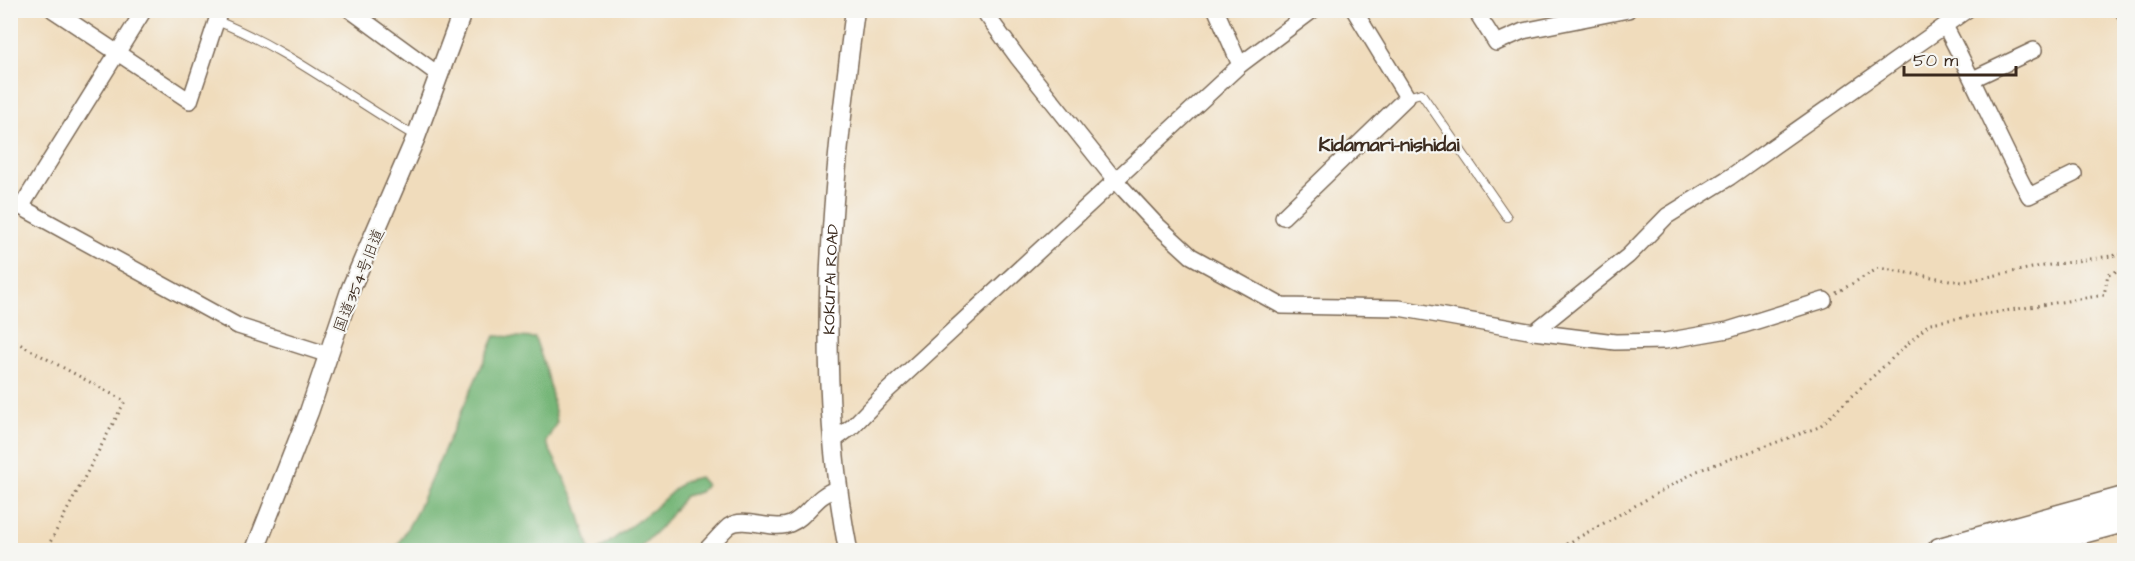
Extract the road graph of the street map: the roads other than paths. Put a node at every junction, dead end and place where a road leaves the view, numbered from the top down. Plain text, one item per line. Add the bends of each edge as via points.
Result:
1 (53, 10) edge
2 (144, 10) edge
3 (350, 10) edge
4 (463, 10) edge
5 (855, 10) edge
6 (983, 10) edge
7 (1216, 10) edge
8 (1313, 10) edge
9 (1354, 10) edge
10 (1475, 10) edge
11 (1628, 10) edge
12 (1967, 10) edge
13 (219, 16) edge
14 (1945, 26) junction
15 (2034, 50) dead end
16 (118, 52) junction
17 (1240, 65) junction
18 (439, 75) junction
19 (1973, 79) junction
20 (1407, 97) junction
21 (416, 137) junction
22 (2074, 174) dead end
23 (1115, 180) junction
24 (16, 204) edge
25 (1283, 217) dead end
26 (1507, 217) dead end
27 (1824, 300) road end
28 (1534, 332) junction
29 (329, 356) junction
30 (833, 441) junction
31 (838, 488) junction
32 (2124, 499) edge
33 (2124, 520) edge
34 (255, 550) edge
35 (706, 550) edge
36 (848, 550) edge
37 (1940, 550) edge
38 (2011, 550) edge

1 - 16 street
2 - 16 street
3 - 18 street
4 - 18 street, 国道354号旧道
5 - 30 street, KOKUTAI ROAD via 829,238
6 - 23 street
7 - 17 street
8 - 17 street
9 - 20 street
10 - 11 street via 1496,43 1523,31
12 - 14 street
13 - 16 street via 190,101
13 - 21 lane
14 - 19 street
14 - 28 street via 1730,177 1667,216 1628,256
15 - 19 street
16 - 24 street
17 - 23 street
18 - 21 street, 国道354号旧道
19 - 22 street via 1997,138 2029,196
20 - 25 street
20 - 26 lane via 1421,93
21 - 29 street, 国道354号旧道 via 351,288
23 - 28 street via 1191,256 1282,306 1399,308
23 - 30 street
24 - 29 street via 238,326
27 - 28 street via 1728,330 1665,341 1615,342
29 - 34 street, 国道354号旧道
30 - 31 street, KOKUTAI ROAD
31 - 35 street via 825,492 791,524 730,525
31 - 36 street, KOKUTAI ROAD
32 - 37 highway
33 - 38 highway

